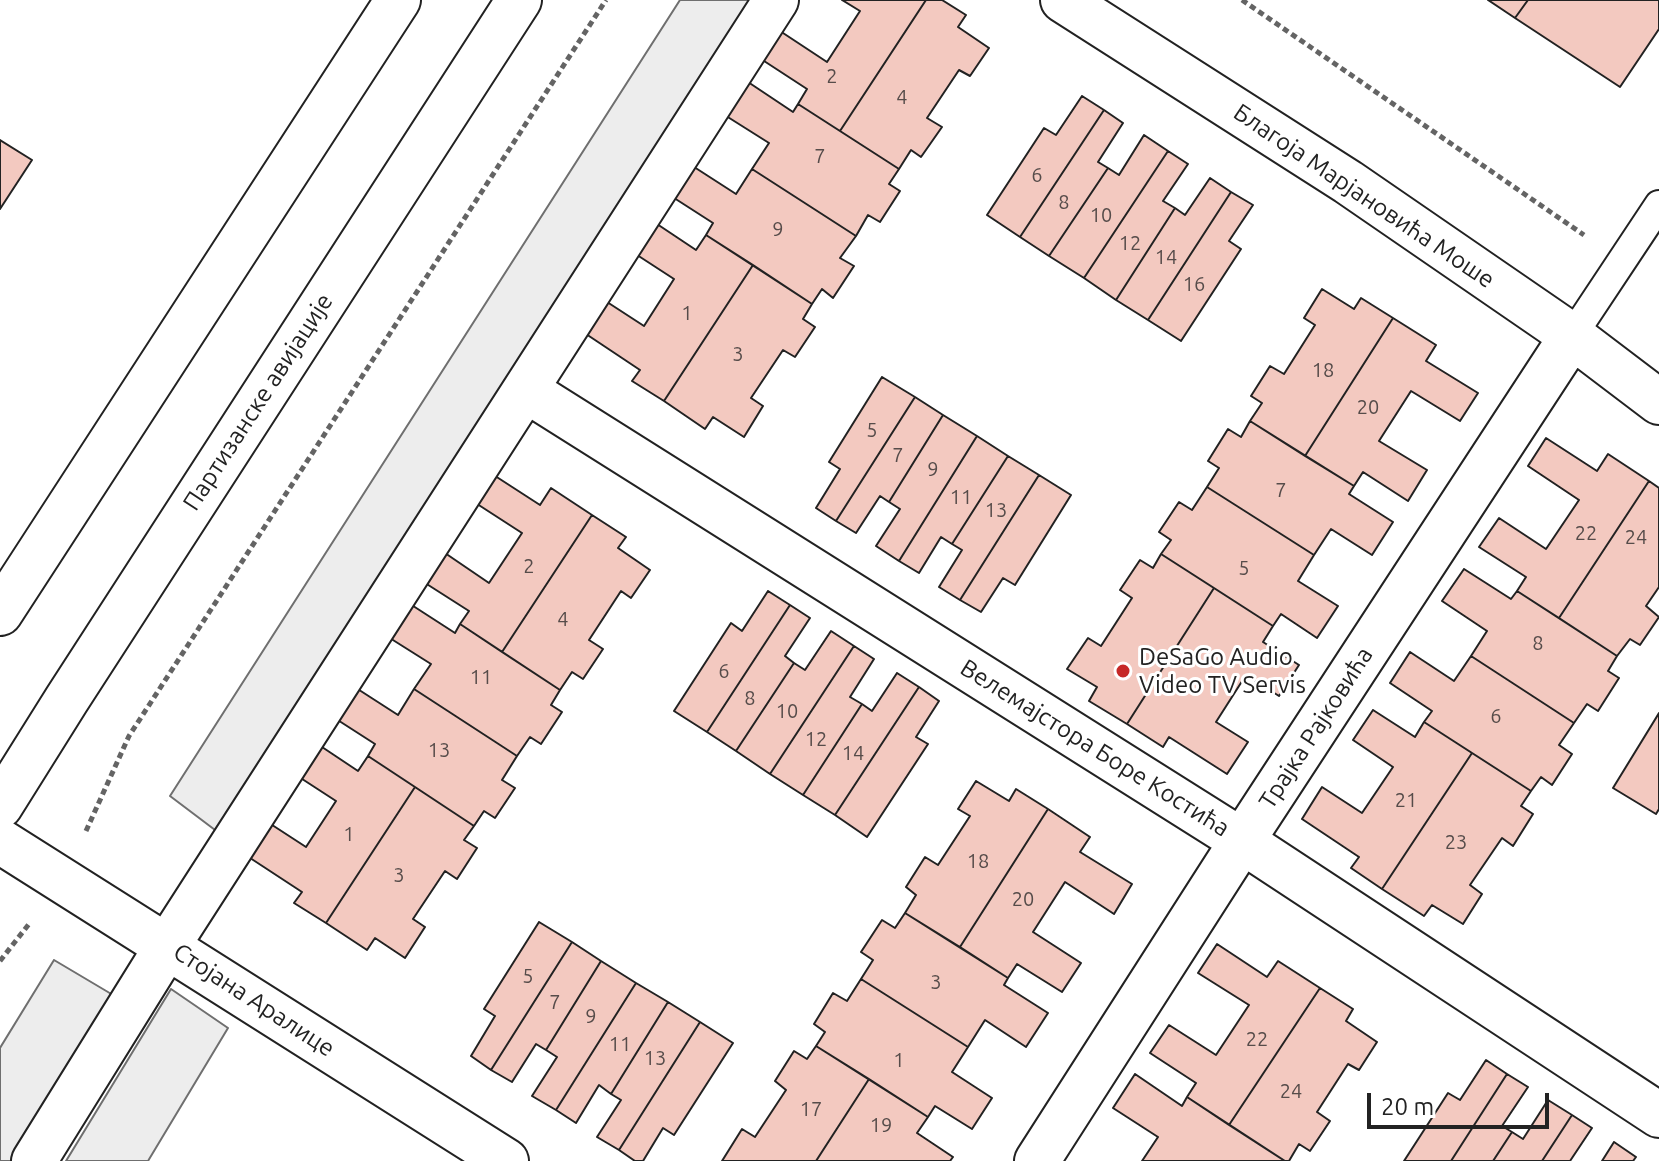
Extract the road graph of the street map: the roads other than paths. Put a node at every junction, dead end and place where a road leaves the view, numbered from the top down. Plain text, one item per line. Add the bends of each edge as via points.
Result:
1 (398, 0) edge
2 (519, 0) edge
3 (776, 0) edge
4 (1063, 0) edge
5 (1659, 205) edge
6 (1572, 336) junction
7 (526, 390) junction
8 (1659, 402) edge
9 (0, 613) edge
10 (0, 806) edge
11 (0, 841) edge
12 (1242, 841) junction
13 (168, 945) junction
14 (1659, 1115) edge
15 (34, 1161) edge
16 (506, 1161) edge
17 (1037, 1161) edge

1 - 9 street
2 - 10 street, Партизанске авијације
3 - 7 street
4 - 6 street, Благоја Марјановића Моше via 1348,182
5 - 6 lane
6 - 8 street, Благоја Марјановића Моше
6 - 12 street, Трајка Рајковића
7 - 12 street, Велемајстора Боре Костића
7 - 13 street
11 - 13 street, Стојана Аралице
12 - 14 street, Велемајстора Боре Костића
12 - 17 street, Трајка Рајковића
13 - 15 street
13 - 16 street, Стојана Аралице

